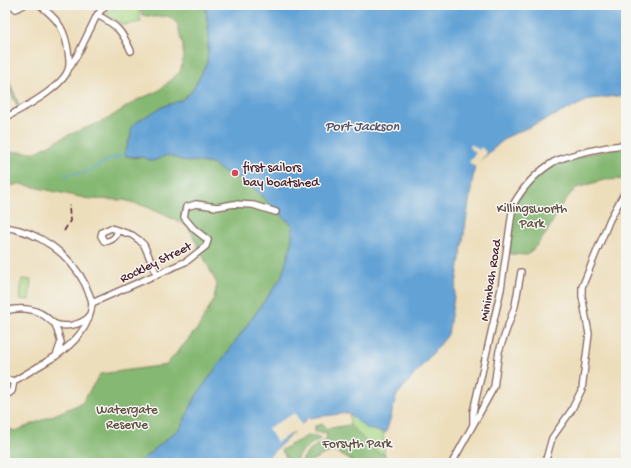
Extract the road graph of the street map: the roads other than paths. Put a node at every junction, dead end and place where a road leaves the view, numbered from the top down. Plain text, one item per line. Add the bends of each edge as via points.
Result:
1 (12, 5) edge
2 (24, 5) edge
3 (40, 5) edge
4 (106, 5) edge
5 (97, 16) junction
6 (131, 51) dead end
7 (69, 67) junction
8 (5, 118) edge
9 (626, 145) edge
10 (626, 190) edge
11 (276, 212) dead end
12 (5, 227) edge
13 (118, 231) dead end
14 (521, 272) dead end
15 (157, 274) junction
16 (92, 303) junction
17 (5, 311) edge
18 (88, 317) junction
19 (55, 324) junction
20 (56, 356) junction
21 (5, 381) edge
22 (14, 381) junction
23 (5, 393) edge
24 (473, 424) junction
25 (452, 463) edge
26 (545, 463) edge

1 - 2 street via 16,9
3 - 7 street via 59,22 63,30
4 - 5 street
5 - 6 street via 112,23 122,32
5 - 7 street
7 - 8 street via 63,79 52,89
9 - 24 street, Minimbah Road via 553,162 534,176 515,201 510,219 501,289 473,412
10 - 26 street via 610,219 582,287 589,334 582,389 571,411 552,438
11 - 15 street, Rockley Street via 253,205 234,204 217,207 196,204 186,207 184,217 208,240 206,246 187,261
12 - 16 street via 32,234 66,257 88,291
13 - 15 street via 132,235 144,246
14 - 24 street via 515,306 499,351 494,387
15 - 16 street, Rockley Street
16 - 18 street
17 - 19 street via 29,309 39,312
18 - 19 street via 75,325
18 - 20 street via 82,332 72,344
19 - 20 street via 61,342
20 - 22 street
21 - 22 street
22 - 23 street via 12,391
24 - 25 street, Minimbah Road

